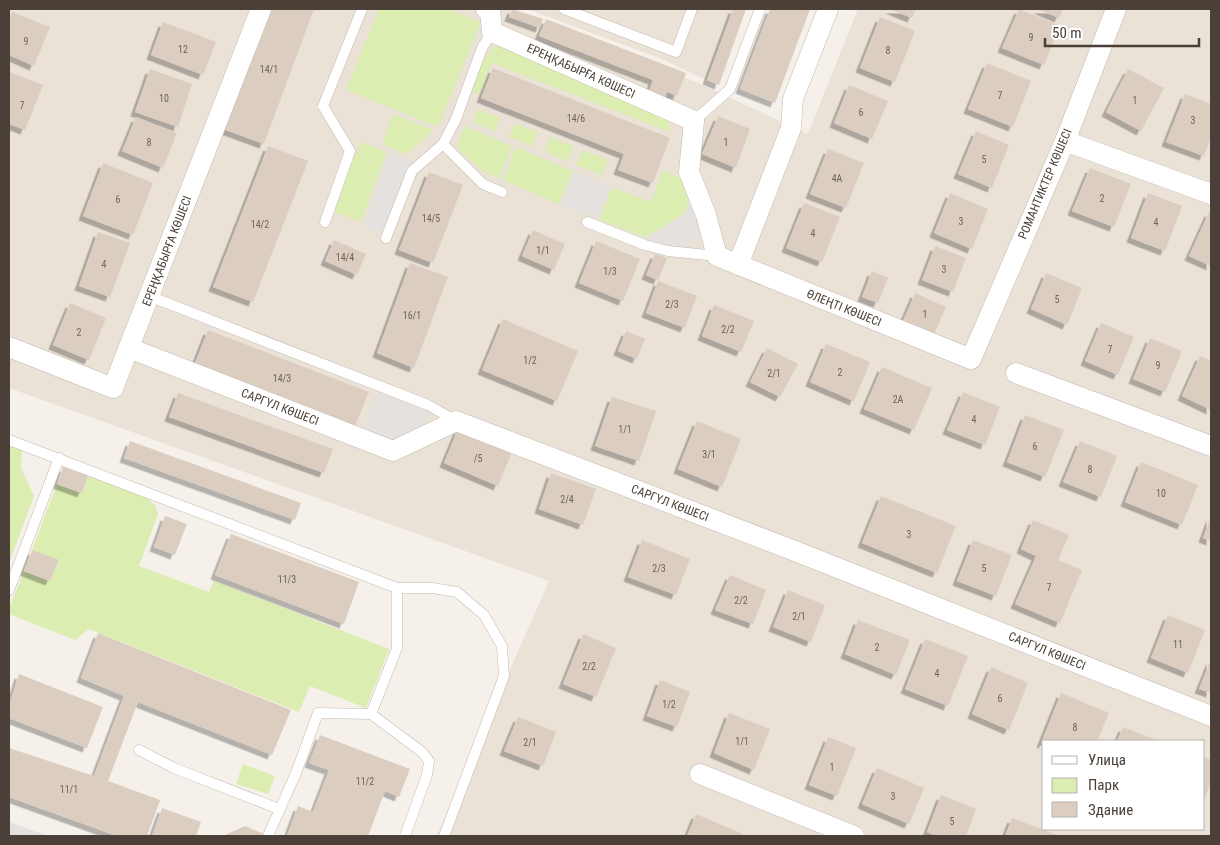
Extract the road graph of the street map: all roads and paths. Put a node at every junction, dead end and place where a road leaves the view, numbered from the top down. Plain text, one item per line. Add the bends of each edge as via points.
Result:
1 (261, 9) edge
2 (362, 9) edge
3 (486, 9) edge
4 (564, 9) edge
5 (692, 9) edge
6 (760, 9) edge
7 (828, 9) edge
8 (1116, 9) edge
9 (492, 32) junction
10 (694, 121) junction
11 (1065, 140) junction
12 (443, 144) junction
13 (502, 192) dead end
14 (1211, 194) edge
15 (325, 222) dead end
16 (587, 222) dead end
17 (386, 238) dead end
18 (717, 256) junction
19 (738, 265) junction
20 (149, 296) junction
21 (9, 347) edge
22 (129, 348) junction
23 (971, 359) joint
24 (1016, 373) dead end
25 (456, 421) junction
26 (9, 440) edge
27 (1211, 446) edge
28 (59, 458) junction
29 (397, 588) junction
30 (9, 590) edge
31 (371, 714) junction
32 (1211, 716) edge
33 (139, 750) dead end
34 (700, 774) dead end
35 (279, 809) junction
36 (268, 836) edge
37 (405, 836) edge
38 (444, 836) edge
39 (854, 836) edge

1 - 20 street, ЕРЕҢҚАБЫРҒА КӨШЕСІ
2 - 15 lane via 323,106 350,152
3 - 9 street via 490,10
4 - 5 lane via 676,52
6 - 10 lane via 730,89
7 - 19 street via 793,99 791,128
8 - 11 street, РОМАНТИКТЕР КӨШЕСІ
9 - 10 street, ЕРЕҢҚАБЫРҒА КӨШЕСІ
9 - 12 lane via 482,48 456,119
10 - 18 street via 689,172 706,215
11 - 14 street
11 - 23 street, РОМАНТИКТЕР КӨШЕСІ
12 - 13 lane via 483,184
12 - 17 lane via 412,171
16 - 18 lane via 645,245
18 - 19 street, ӨЛЕҢТІ КӨШЕСІ
19 - 23 street, ӨЛЕҢТІ КӨШЕСІ
20 - 22 street, ЕРЕҢҚАБЫРҒА КӨШЕСІ
20 - 25 lane via 428,405
21 - 22 street, ЕРЕҢҚАБЫРҒА КӨШЕСІ via 113,388
22 - 25 street, САРГҮЛ КӨШЕСІ via 393,450
24 - 27 street
25 - 32 street, САРГҮЛ КӨШЕСІ
26 - 28 lane
28 - 29 lane
28 - 30 lane
29 - 31 lane via 397,648
29 - 38 lane via 457,592 484,615 502,646 504,676
31 - 35 lane via 318,713
31 - 37 lane via 422,752 429,761
33 - 35 lane via 174,768
34 - 39 street
35 - 36 lane

